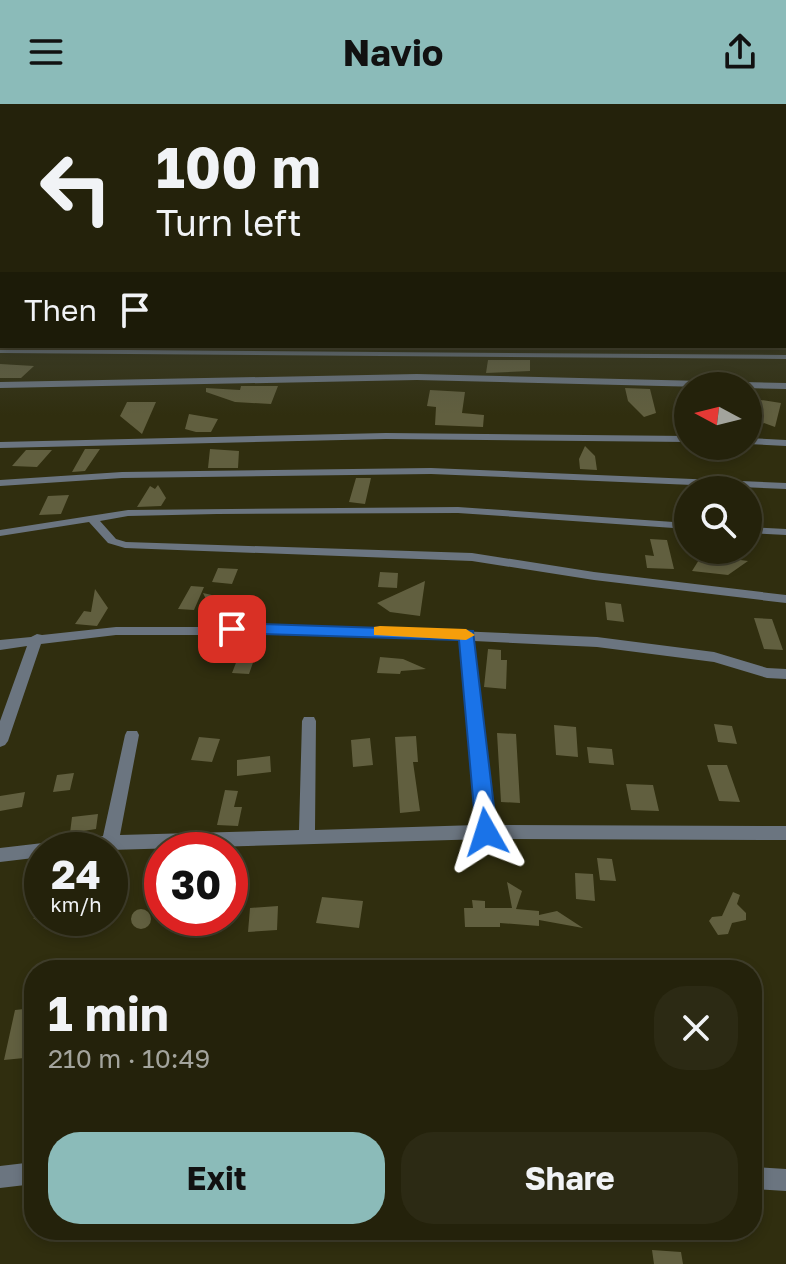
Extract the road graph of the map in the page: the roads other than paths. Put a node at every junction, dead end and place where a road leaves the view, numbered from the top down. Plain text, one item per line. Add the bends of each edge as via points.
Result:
1 (42, 349) edge
2 (0, 351) edge
3 (786, 357) edge
4 (0, 385) edge
5 (786, 386) edge
6 (674, 439) edge
7 (762, 442) edge
8 (786, 443) edge
9 (0, 445) edge
10 (0, 483) edge
11 (786, 486) edge
12 (92, 519) junction
13 (674, 525) edge
14 (762, 531) edge
15 (786, 532) edge
16 (0, 533) edge
17 (786, 599) edge
18 (467, 635) junction
19 (37, 638) junction
20 (0, 645) edge
21 (786, 674) edge
22 (309, 721) dead end
23 (132, 735) dead end
24 (0, 741) edge
25 (112, 832) edge
26 (486, 832) junction
27 (786, 833) edge
28 (307, 836) junction
29 (128, 842) edge
30 (24, 852) edge
31 (0, 855) edge
32 (24, 1174) edge
33 (0, 1177) edge
34 (762, 1179) edge
35 (786, 1180) edge

1 - 2 street
1 - 3 street
4 - 5 street via 417,377
6 - 9 street via 386,436
7 - 8 street
10 - 11 street via 122,475 431,471
12 - 13 street via 128,513 458,510
12 - 16 street
12 - 17 street via 112,541 125,545 472,557
14 - 15 street
18 - 19 street via 232,629
18 - 21 street via 612,644 714,657
18 - 26 street
19 - 20 street
19 - 24 street
22 - 28 street
23 - 25 street
26 - 27 street
26 - 28 street
28 - 29 street
30 - 31 street
32 - 33 street
34 - 35 street

